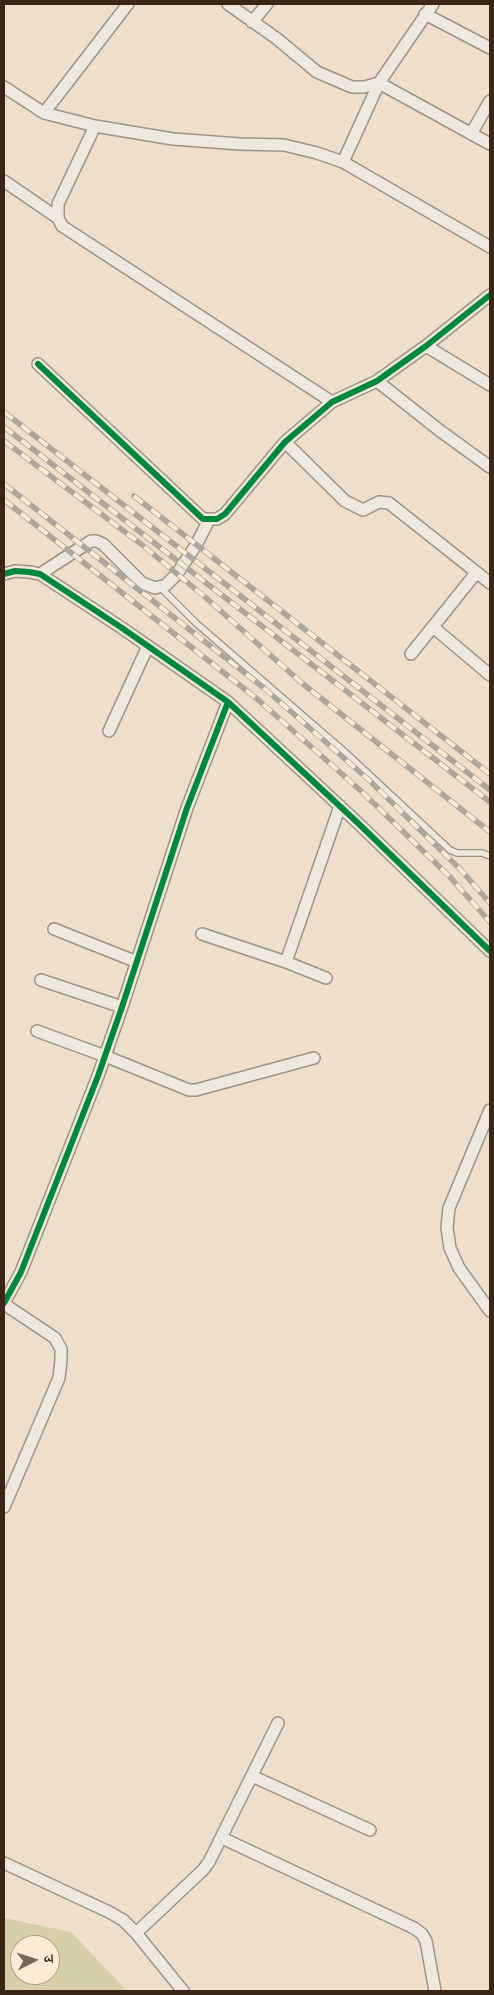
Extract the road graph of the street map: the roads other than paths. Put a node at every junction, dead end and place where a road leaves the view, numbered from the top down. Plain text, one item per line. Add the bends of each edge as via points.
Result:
1 (128, 4) edge
2 (228, 4) edge
3 (266, 4) edge
4 (433, 4) edge
5 (425, 14) junction
6 (252, 22) junction
7 (490, 48) edge
8 (379, 83) junction
9 (4, 87) edge
10 (490, 101) edge
11 (44, 114) junction
12 (96, 126) junction
13 (471, 134) junction
14 (490, 144) edge
15 (343, 162) junction
16 (4, 181) edge
17 (58, 218) junction
18 (490, 247) edge
19 (490, 295) edge
20 (426, 346) junction
21 (38, 364) dead end
22 (377, 380) junction
23 (490, 385) edge
24 (332, 402) junction
25 (285, 442) junction
26 (490, 467) edge
27 (209, 520) junction
28 (476, 573) junction
29 (4, 574) edge
30 (40, 574) junction
31 (490, 583) edge
32 (160, 587) junction
33 (433, 627) junction
34 (148, 646) junction
35 (411, 654) dead end
36 (490, 675) edge
37 (228, 702) junction
38 (109, 731) dead end
39 (340, 806) junction
40 (490, 856) edge
41 (54, 929) dead end
42 (202, 934) dead end
43 (490, 951) edge
44 (136, 962) junction
45 (286, 962) junction
46 (326, 978) dead end
47 (41, 980) dead end
48 (122, 1007) junction
49 (37, 1031) dead end
50 (105, 1056) junction
51 (314, 1058) dead end
52 (490, 1110) edge
53 (4, 1303) edge
54 (490, 1311) edge
55 (4, 1506) edge
56 (278, 1723) dead end
57 (252, 1776) junction
58 (370, 1830) dead end
59 (222, 1838) junction
60 (4, 1862) edge
61 (136, 1933) junction
62 (183, 1991) edge
63 (435, 1991) edge

1 - 11 street
2 - 6 street
3 - 6 street
4 - 5 street
5 - 7 street
5 - 8 street
6 - 8 street via 317,72 352,86
8 - 13 street
8 - 15 street
9 - 11 street
10 - 13 street
11 - 12 street
12 - 15 street via 173,139 284,145
12 - 17 street via 58,204
13 - 14 street
15 - 18 street
16 - 17 street
17 - 24 street via 62,226
19 - 20 street
20 - 22 street
20 - 23 street
21 - 27 street via 204,519
22 - 24 street
22 - 26 street
24 - 25 street
25 - 27 street via 225,514
25 - 28 street via 345,501 363,510 379,502 389,503
27 - 32 street via 177,574
28 - 31 street
28 - 33 street
29 - 30 street via 15,571
30 - 32 street via 91,541 96,541 103,544 142,584
30 - 34 street
32 - 40 lane via 450,850
33 - 35 street
33 - 36 street
34 - 37 street
34 - 38 street
37 - 39 street
37 - 44 street via 187,808
39 - 43 street
39 - 45 street
41 - 44 street
42 - 45 street
44 - 48 street
45 - 46 street
47 - 48 street
48 - 50 street
49 - 50 street
50 - 51 street via 189,1090
50 - 53 street via 21,1272
52 - 54 street via 449,1208 448,1228 450,1248 458,1268
53 - 55 street via 55,1338 61,1349 59,1378
56 - 57 street
57 - 58 street
57 - 59 street
59 - 61 street via 203,1870
59 - 63 street via 414,1928 426,1941
60 - 61 street via 116,1916
61 - 62 street

